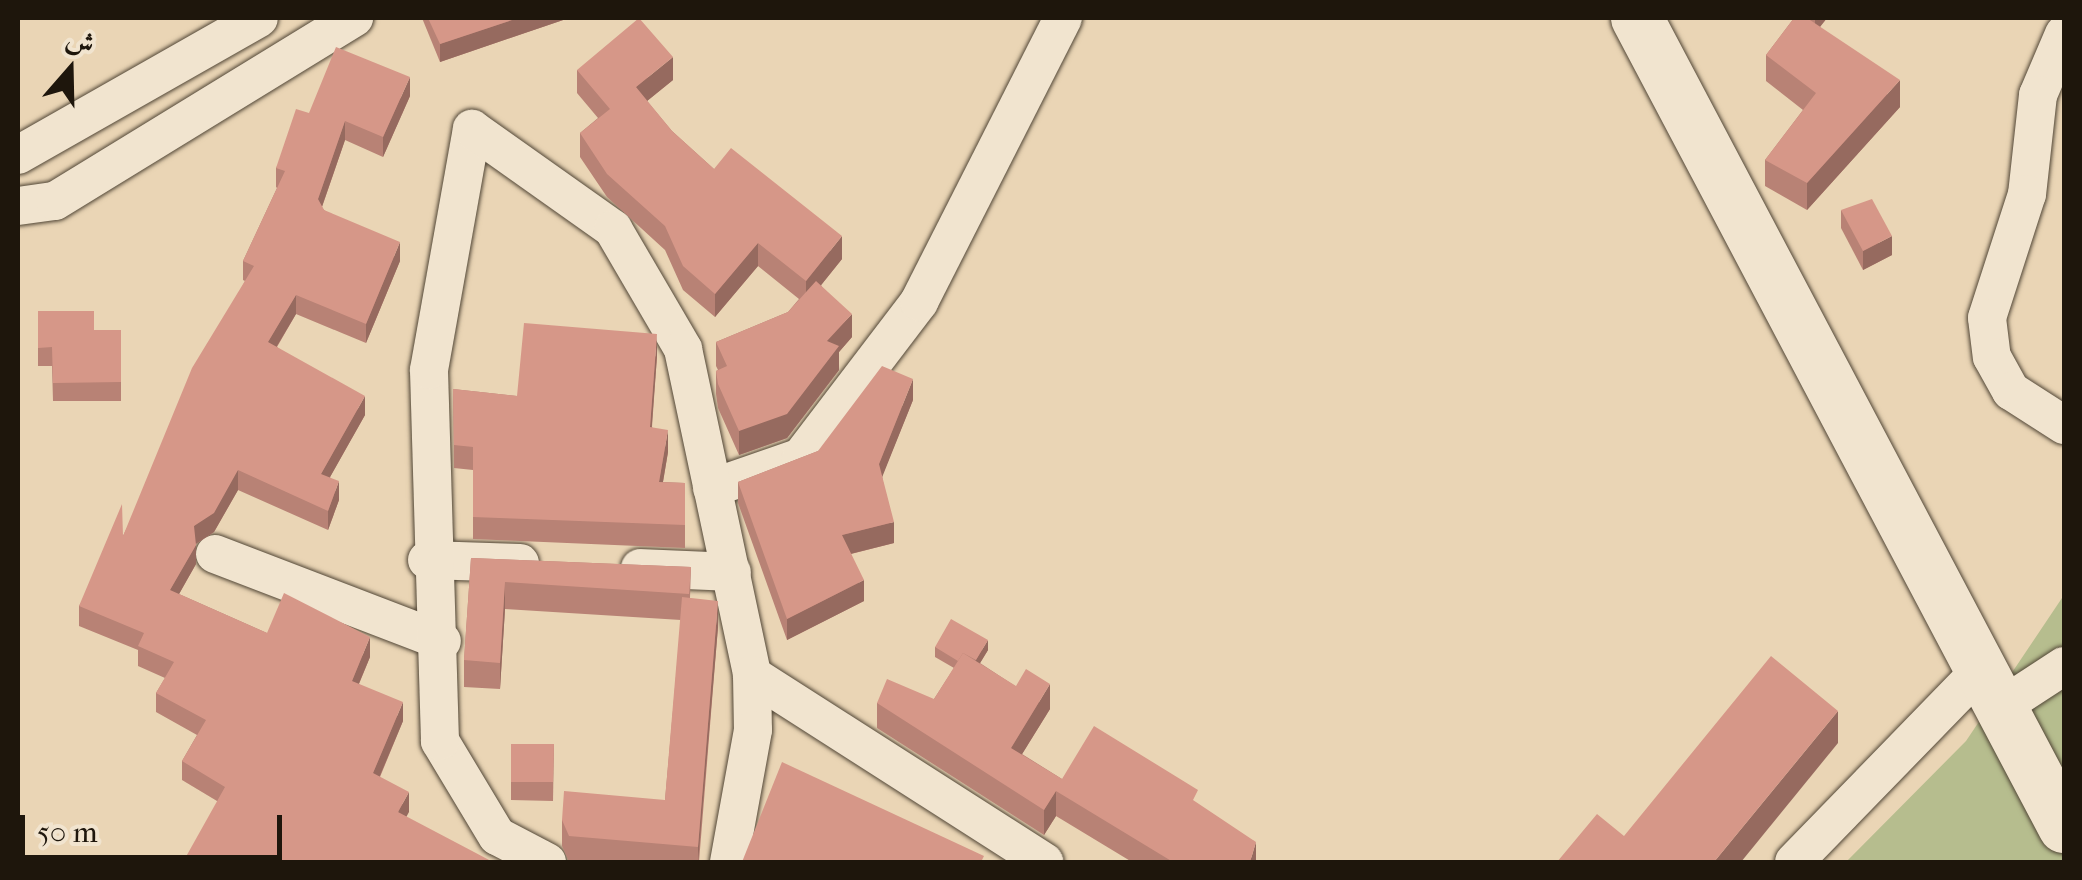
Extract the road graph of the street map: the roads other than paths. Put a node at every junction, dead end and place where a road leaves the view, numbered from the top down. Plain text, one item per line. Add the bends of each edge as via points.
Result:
1 (260, 18) edge
2 (354, 18) edge
3 (1062, 18) edge
4 (1637, 18) edge
5 (2064, 34) edge
6 (18, 155) edge
7 (18, 206) edge
8 (2064, 425) edge
9 (712, 488) junction
10 (215, 554) dead end
11 (428, 560) junction
12 (561, 565) edge
13 (599, 566) edge
14 (732, 572) junction
15 (442, 642) junction
16 (2064, 666) edge
17 (752, 675) junction
18 (1991, 689) junction
19 (2064, 828) edge
20 (547, 862) edge
21 (729, 862) edge
22 (1044, 862) edge
23 (1794, 862) edge

1 - 6 street
2 - 7 street via 55,201
3 - 9 street via 919,302 801,457
4 - 18 main road
5 - 8 street via 2038,95 2027,194 1986,318 1992,357 2011,391
9 - 11 street via 683,349 613,229 472,129 428,370
9 - 14 street
10 - 15 street
11 - 12 street
11 - 15 street
13 - 14 street
14 - 17 street
15 - 20 street via 440,741 497,836
16 - 18 street
17 - 21 street via 753,730
17 - 22 street
18 - 19 main road
18 - 23 street

